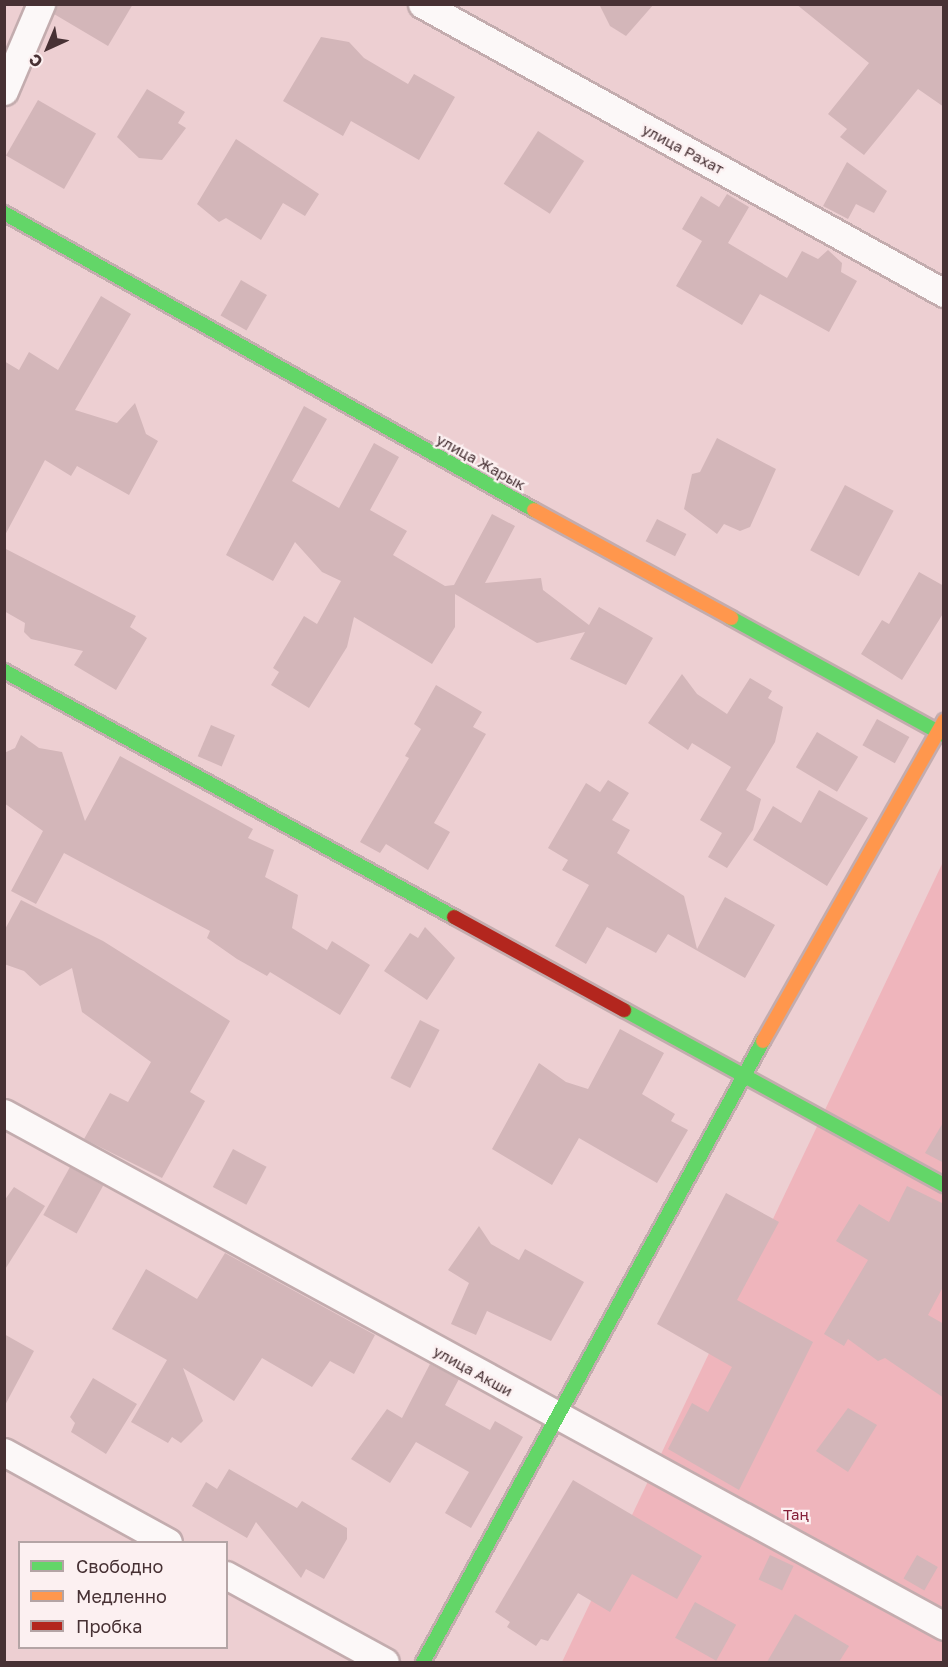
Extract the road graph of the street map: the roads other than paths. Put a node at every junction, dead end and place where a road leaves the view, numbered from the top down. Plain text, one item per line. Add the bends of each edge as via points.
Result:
1 (40, 4) edge
2 (422, 4) edge
3 (4, 91) edge
4 (4, 213) edge
5 (944, 293) edge
6 (4, 670) edge
7 (942, 730) edge
8 (743, 1076) junction
9 (4, 1113) edge
10 (944, 1185) edge
11 (559, 1418) junction
12 (4, 1452) edge
13 (166, 1541) edge
14 (228, 1576) edge
15 (944, 1626) edge
16 (385, 1662) edge
17 (423, 1662) edge

1 - 3 street
2 - 5 street, улица Рахат
4 - 7 street, улица Жарык via 69,254
6 - 8 street
7 - 8 street
8 - 10 street
8 - 11 street
9 - 11 street, улица Акши
11 - 15 street, улица Акши
11 - 17 street
12 - 13 street
14 - 16 street

